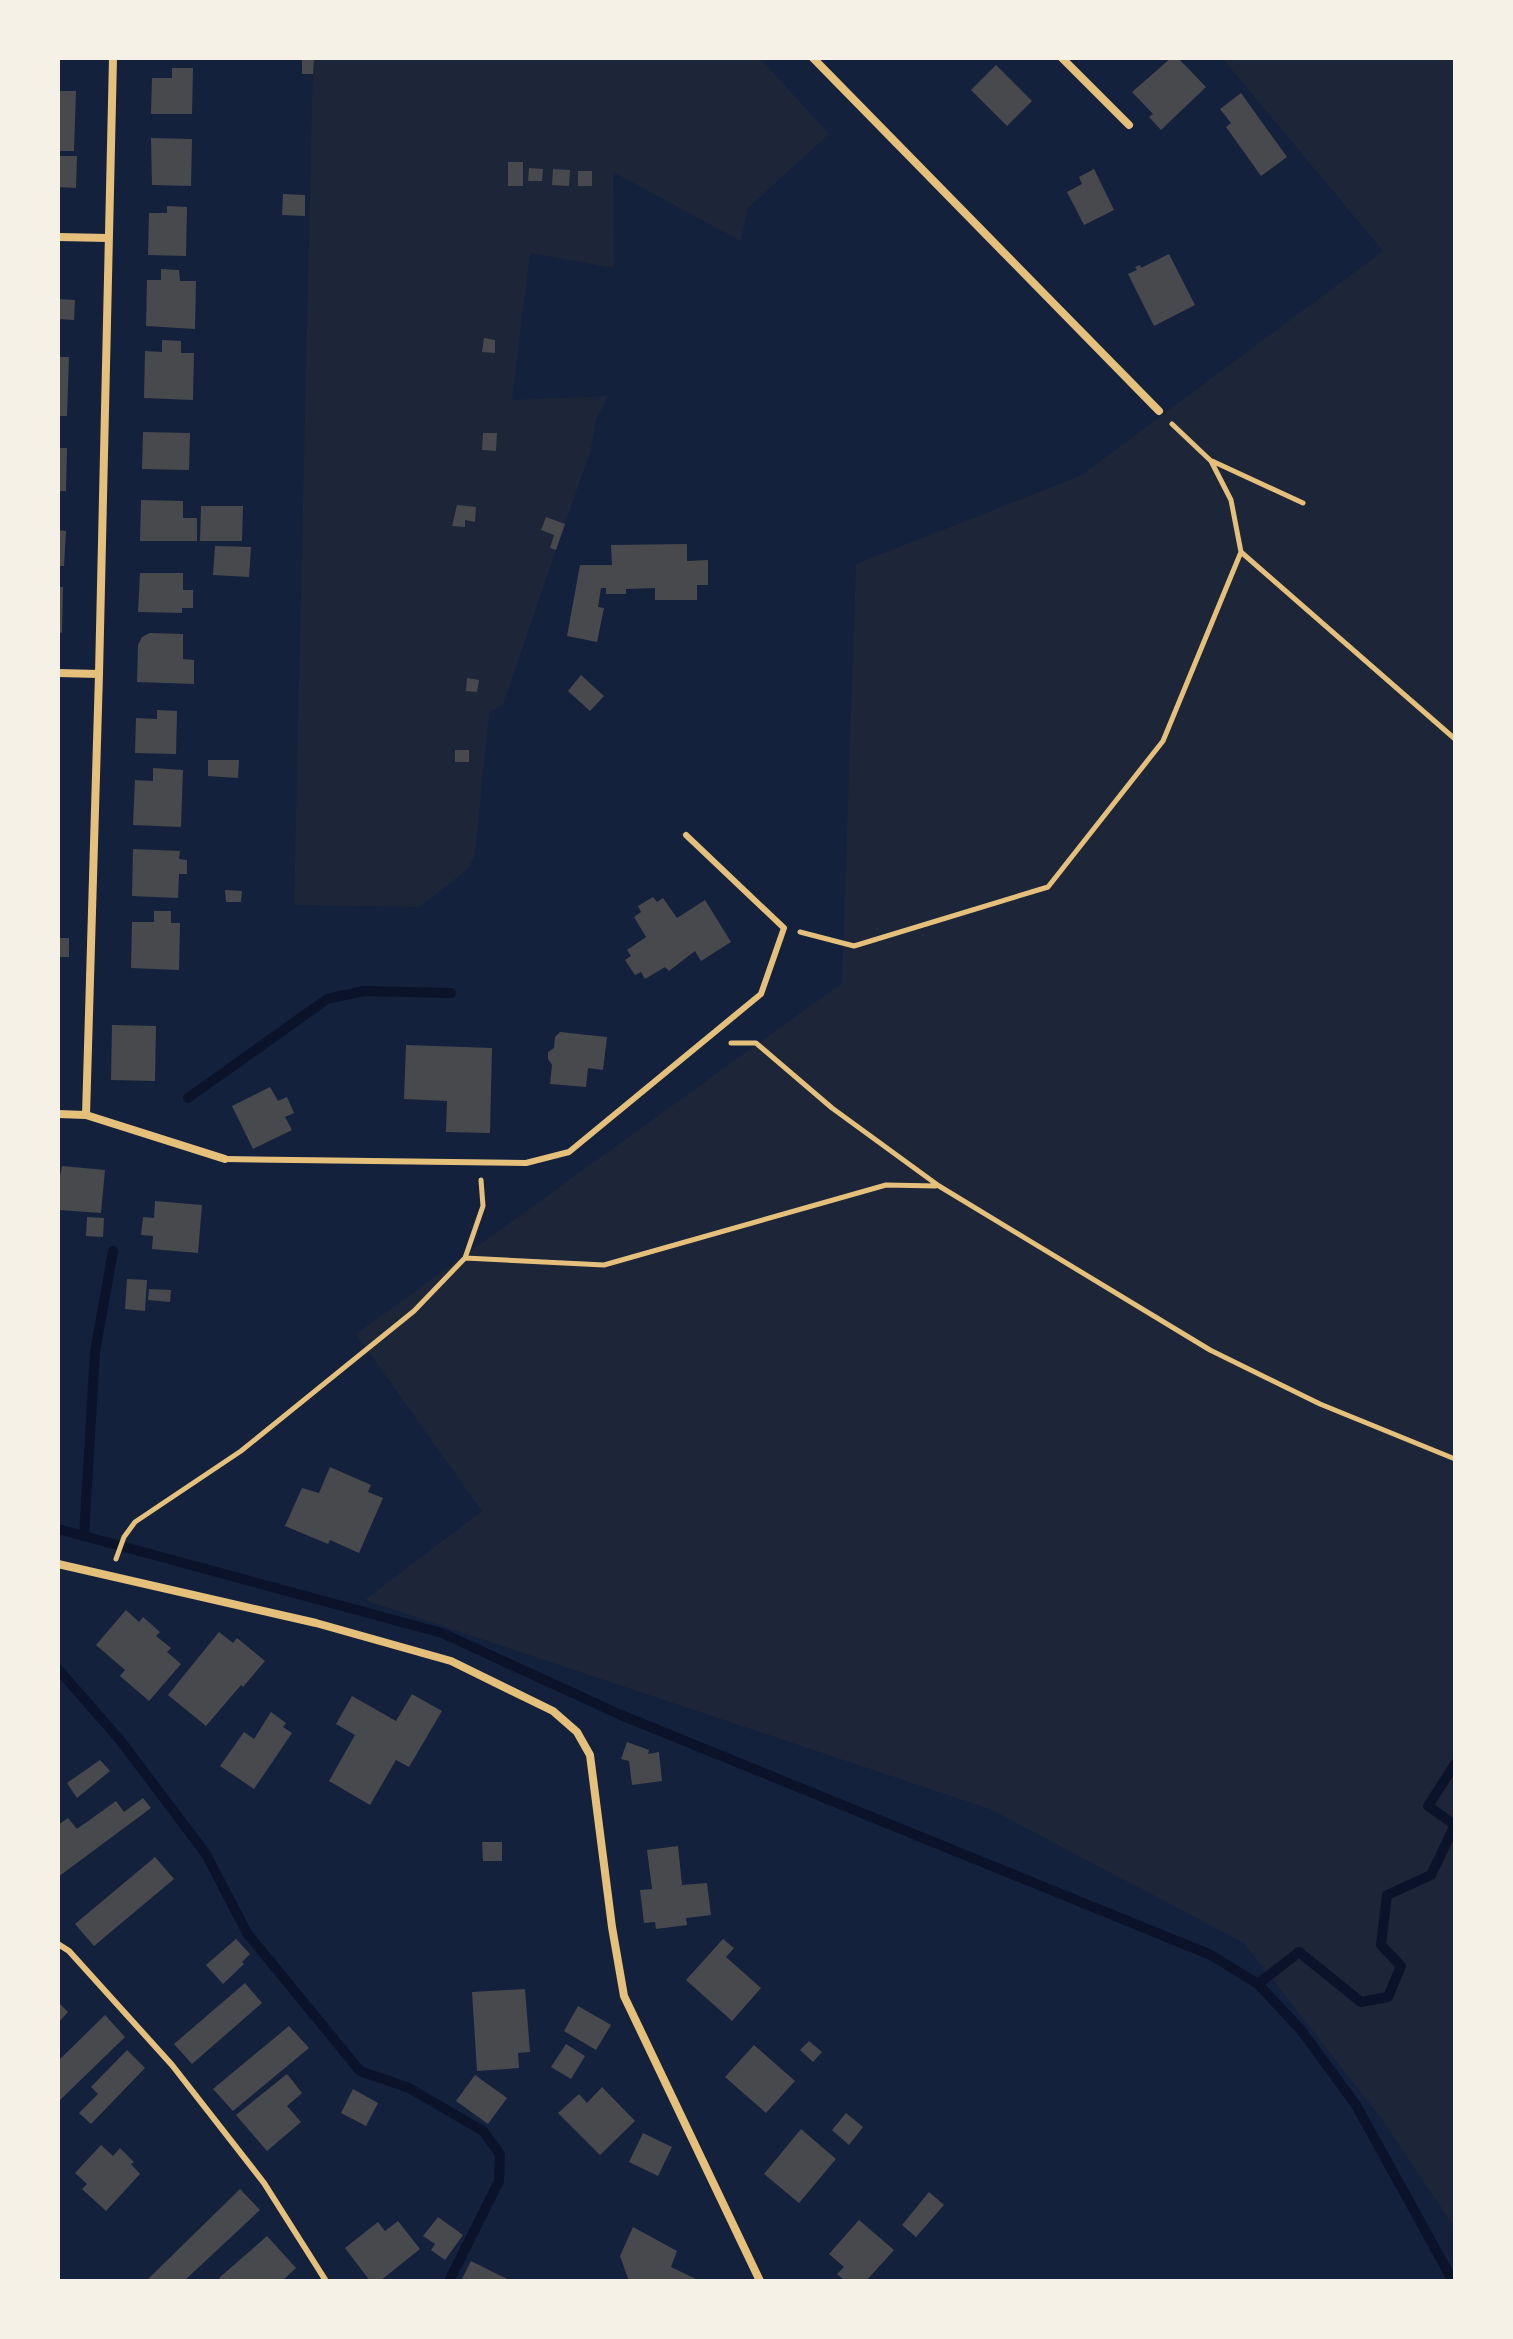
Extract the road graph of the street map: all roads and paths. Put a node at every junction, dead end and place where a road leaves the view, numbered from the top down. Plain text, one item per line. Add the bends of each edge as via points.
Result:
1 (113, 58) edge
2 (813, 58) edge
3 (1062, 58) edge
4 (1129, 125) dead end
5 (58, 237) edge
6 (108, 238) junction
7 (1159, 411) joint
8 (1211, 461) junction
9 (1303, 503) dead end
10 (1241, 552) junction
11 (58, 673) edge
12 (99, 674) junction
13 (1455, 739) edge
14 (686, 835) dead end
15 (784, 928) junction
16 (700, 1044) junction
17 (58, 1114) edge
18 (86, 1115) junction
19 (225, 1159) joint
20 (479, 1164) junction
21 (939, 1186) junction
22 (465, 1258) junction
23 (1455, 1459) edge
24 (116, 1559) dead end
25 (58, 1564) edge
26 (58, 1944) edge
27 (326, 2281) edge
28 (760, 2281) edge

1 - 6 street
2 - 7 street
3 - 4 street
5 - 6 street
6 - 12 street
7 - 8 path
8 - 9 path
8 - 10 path via 1231,500
10 - 13 path
10 - 15 path via 1163,741 1048,887 854,946
11 - 12 street
12 - 18 street
14 - 15 lane
15 - 16 lane via 761,994
16 - 20 lane via 569,1152 526,1163
16 - 21 path via 756,1043 832,1108
17 - 18 street
18 - 19 street
19 - 20 lane
20 - 22 path via 483,1206
21 - 22 path via 886,1185 604,1265
21 - 23 path via 1210,1350 1320,1404
22 - 24 path via 414,1311 241,1451 135,1522
25 - 28 street via 316,1623 451,1661 553,1711 577,1732 590,1755 624,1996
26 - 27 lane via 172,2065 264,2183

